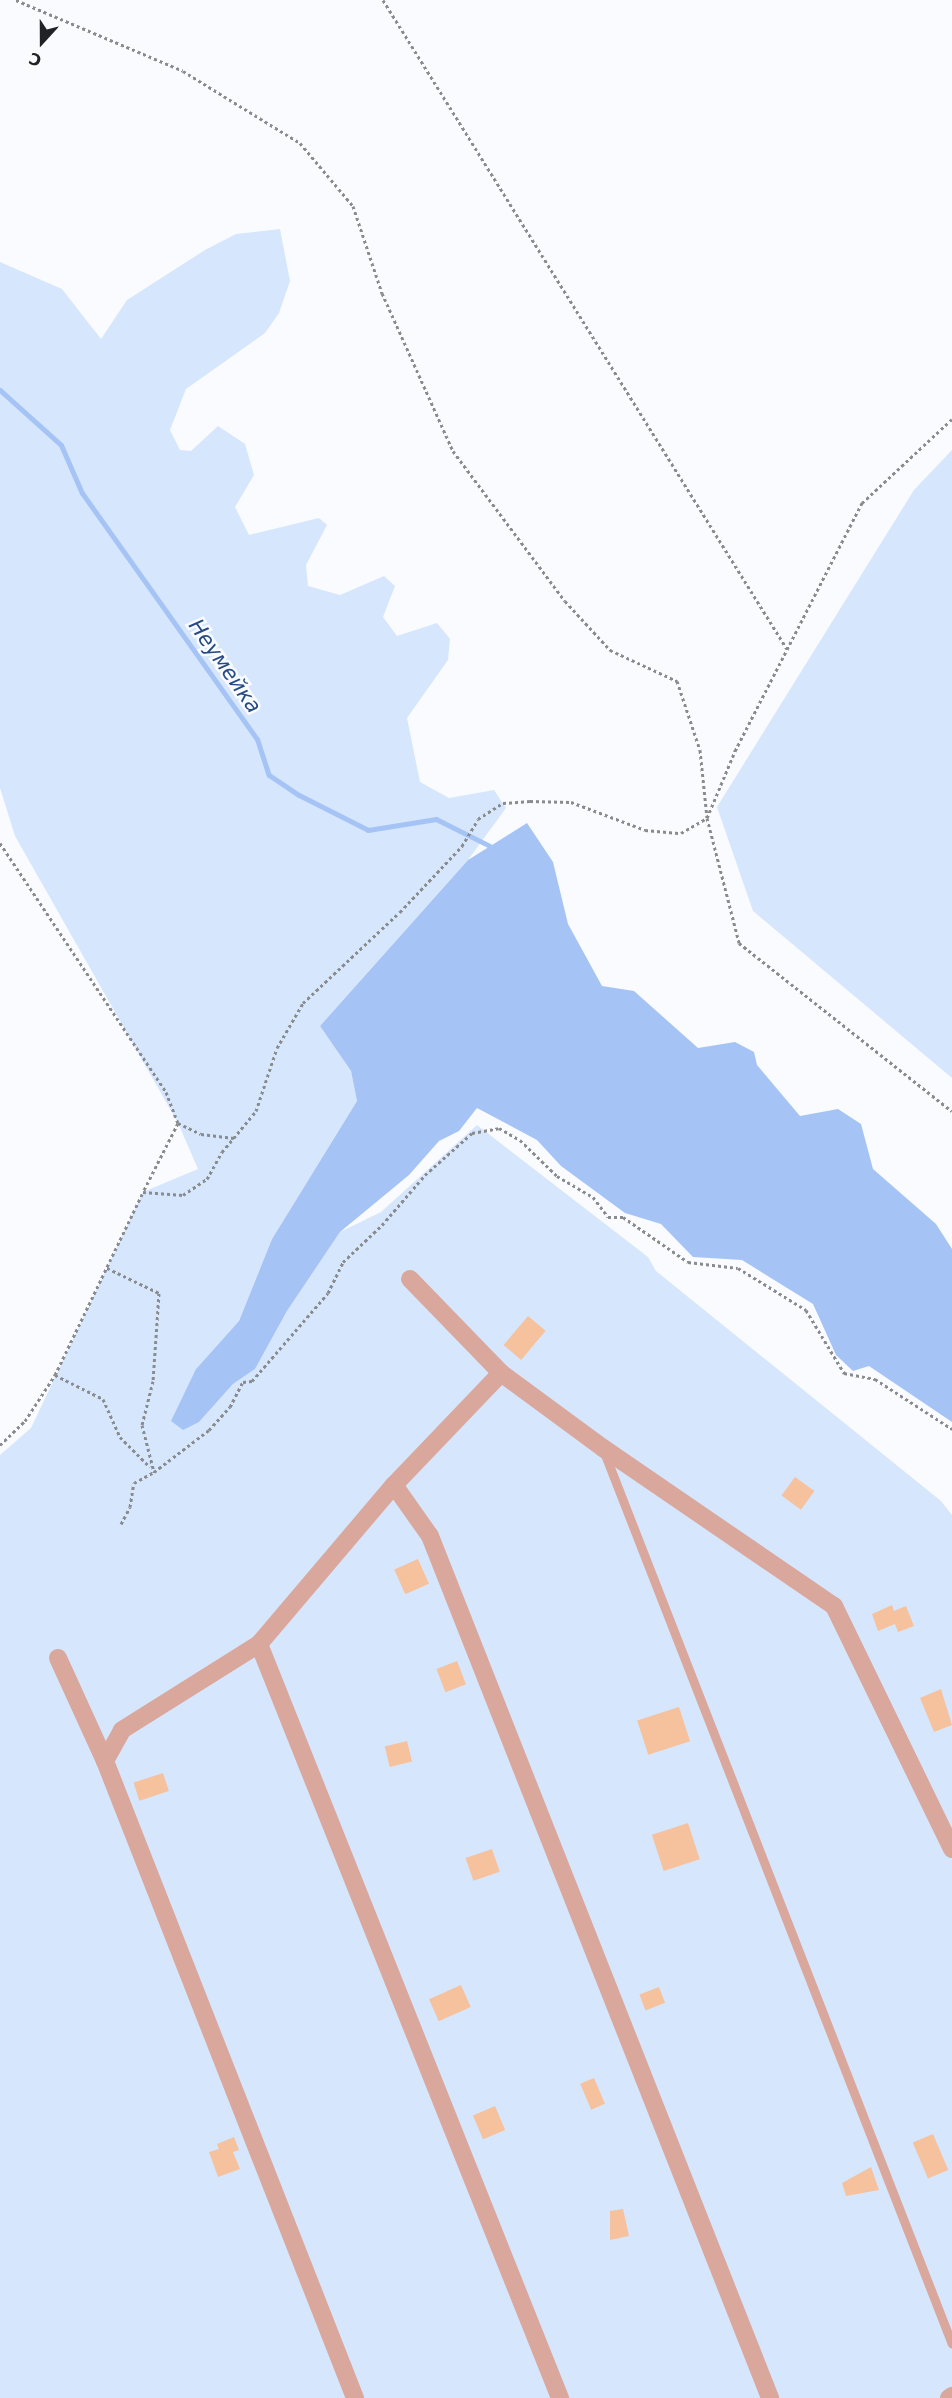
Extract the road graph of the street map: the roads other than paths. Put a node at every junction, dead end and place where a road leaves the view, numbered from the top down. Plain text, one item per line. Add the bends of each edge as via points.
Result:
1 (410, 1279) dead end
2 (501, 1373) junction
3 (603, 1448) junction
4 (394, 1485) junction
5 (259, 1644) junction
6 (58, 1658) dead end
7 (105, 1761) junction
8 (952, 1849) edge
9 (952, 2344) edge
10 (355, 2398) edge
11 (560, 2398) edge
12 (770, 2398) edge

1 - 2 street
2 - 3 street
2 - 4 street
3 - 8 street via 834,1606
3 - 9 lane
4 - 5 street
4 - 12 street via 430,1536
5 - 7 street via 122,1730
5 - 11 street
6 - 7 street
7 - 10 street

